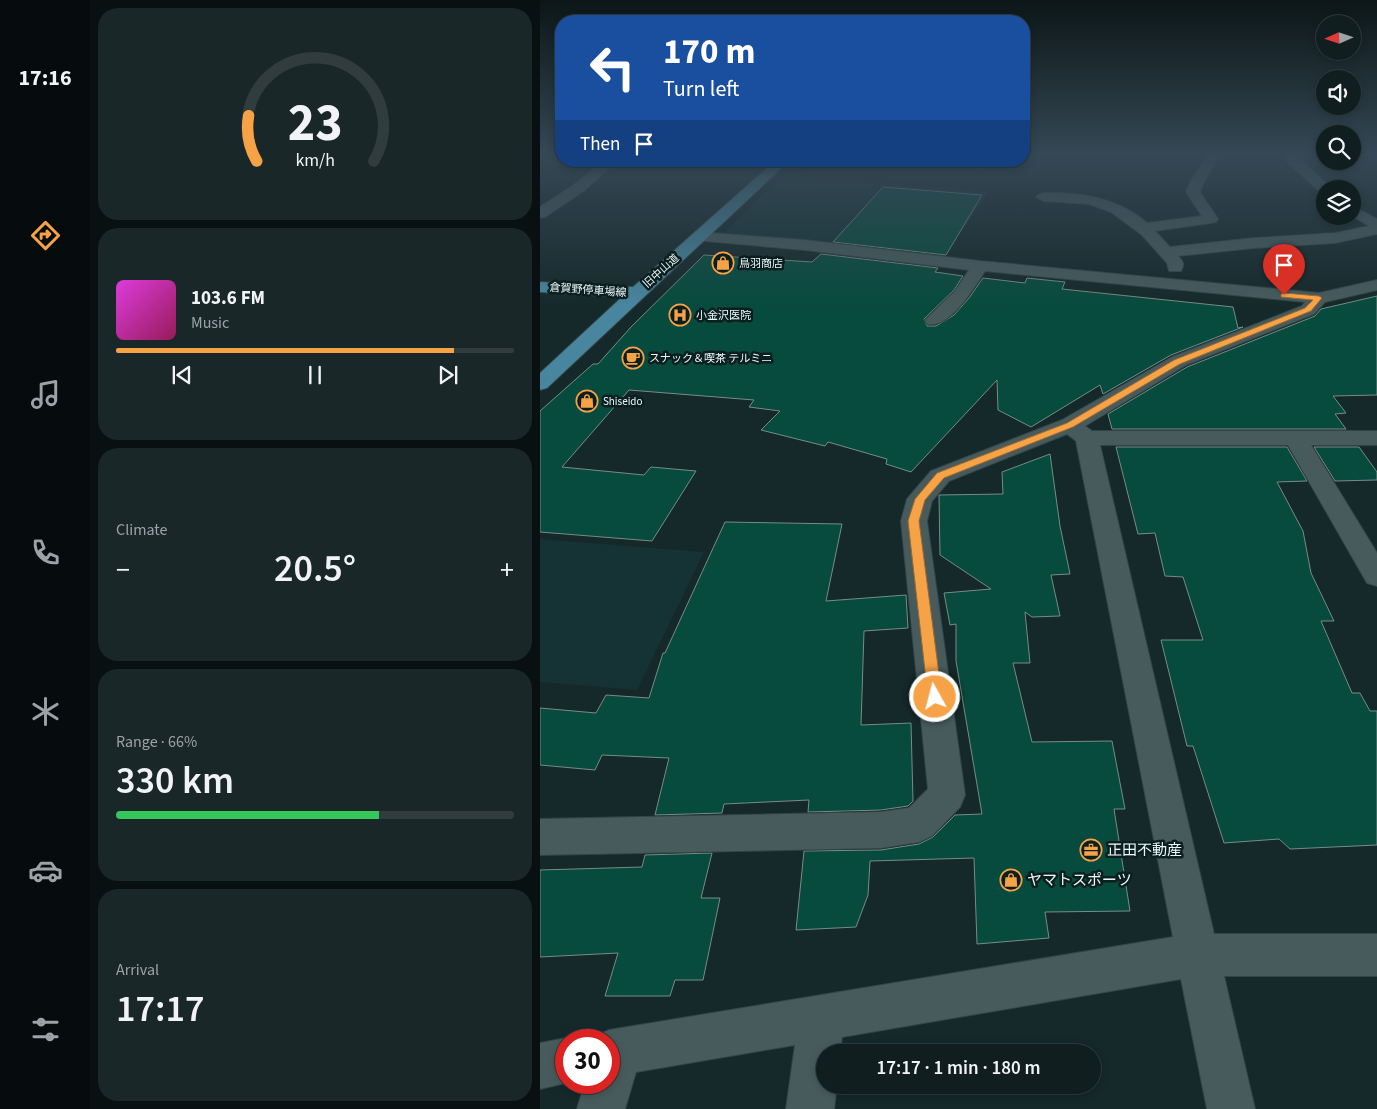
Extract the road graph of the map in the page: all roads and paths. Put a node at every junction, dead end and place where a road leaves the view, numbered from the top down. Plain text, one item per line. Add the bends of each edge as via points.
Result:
1 (554, 205) edge
2 (734, 205) edge
3 (1102, 205) edge
4 (1201, 205) edge
5 (540, 214) edge
6 (1361, 215) edge
7 (1377, 225) edge
8 (1146, 228) junction
9 (1377, 229) edge
10 (698, 237) junction
11 (1167, 252) junction
12 (980, 266) junction
13 (1166, 285) junction
14 (1377, 285) edge
15 (540, 287) edge
16 (637, 293) junction
17 (1319, 298) junction
18 (934, 320) dead end
19 (540, 384) edge
20 (1079, 432) junction
21 (1296, 438) junction
22 (1377, 438) edge
23 (1377, 576) edge
24 (540, 837) edge
25 (1196, 955) junction
26 (1377, 955) edge
27 (820, 1017) junction
28 (620, 1051) edge
29 (555, 1063) edge
30 (540, 1066) edge
31 (604, 1094) edge
32 (601, 1109) edge
33 (810, 1109) edge
34 (1230, 1109) edge

1 - 5 street
2 - 10 main road, 旧中山道
3 - 8 street via 1129,215
4 - 8 street via 1211,219
6 - 7 street
8 - 11 street
9 - 11 street via 1335,238
10 - 12 street via 805,244
10 - 16 main road, 旧中山道
11 - 13 street via 1175,262 1176,276
12 - 13 street
12 - 18 street via 961,295
13 - 17 street
14 - 17 street
15 - 16 main road, 倉賀野停車場線
16 - 19 main road, 旧中山道
17 - 20 street via 1308,310 1177,362
20 - 21 street
20 - 24 street via 940,476 920,499 914,521 947,795 919,824 881,830
20 - 25 street
21 - 22 street
21 - 23 street
25 - 26 street
25 - 27 street
25 - 34 street
27 - 28 street
27 - 33 street
29 - 30 street
31 - 32 street

